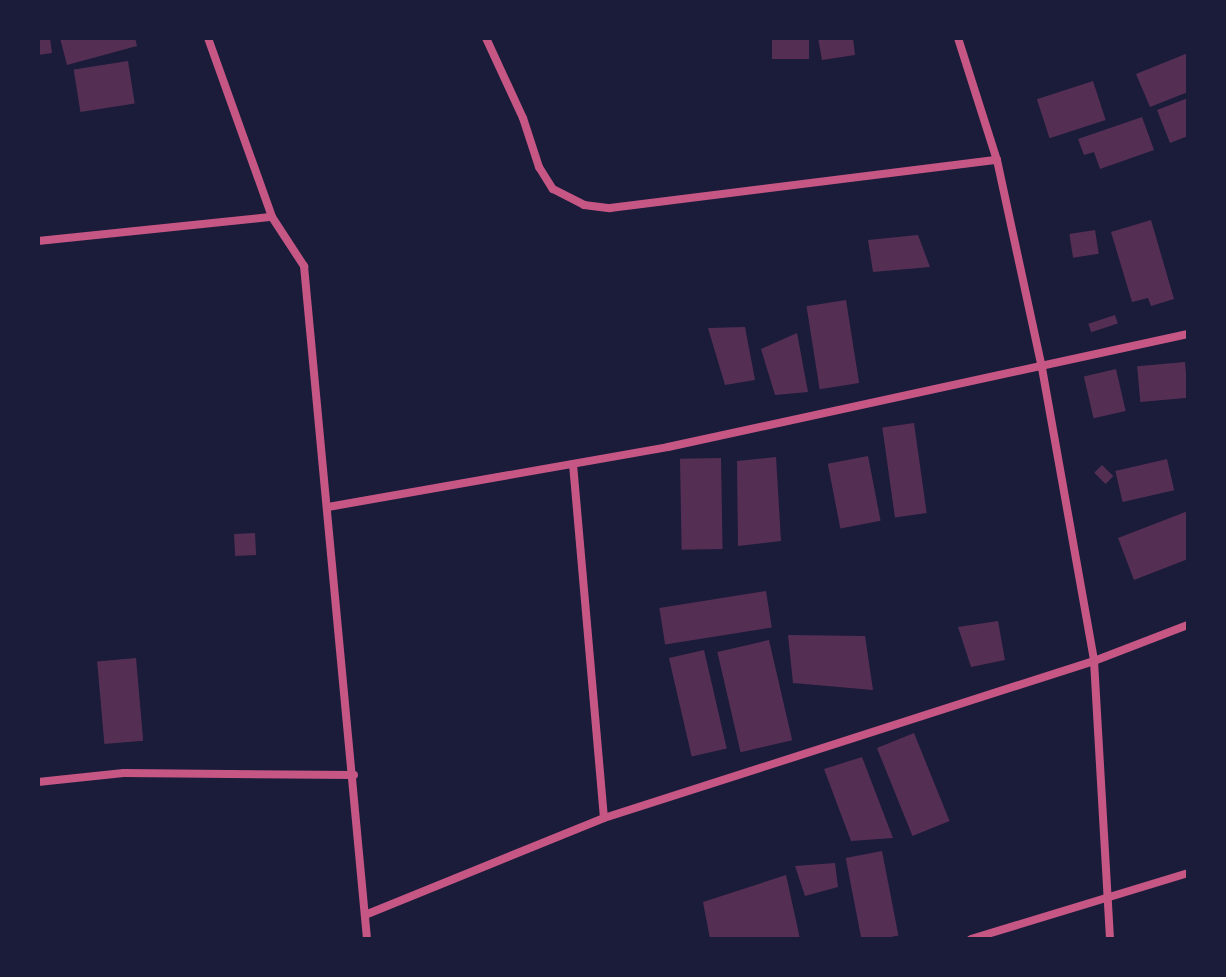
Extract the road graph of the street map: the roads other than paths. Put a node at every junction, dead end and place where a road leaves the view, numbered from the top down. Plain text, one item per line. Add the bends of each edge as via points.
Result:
1 (208, 38) edge
2 (486, 38) edge
3 (958, 38) edge
4 (997, 160) junction
5 (272, 217) junction
6 (38, 241) edge
7 (1188, 334) edge
8 (1042, 368) junction
9 (573, 464) junction
10 (328, 507) junction
11 (1188, 625) edge
12 (1094, 661) junction
13 (354, 775) junction
14 (38, 782) edge
15 (604, 818) junction
16 (1188, 873) edge
17 (1104, 899) junction
18 (365, 915) junction
19 (367, 939) edge
20 (971, 939) edge
21 (1110, 939) edge

1 - 5 street
2 - 4 street via 539,167 553,189 584,205 610,208
3 - 4 street
4 - 8 street
5 - 6 street
5 - 10 street via 304,266
7 - 8 street
8 - 9 street
8 - 12 street
9 - 10 street
9 - 15 street
10 - 13 street
11 - 12 street
12 - 15 street
12 - 17 street
13 - 14 street via 124,773
13 - 18 street
15 - 18 street
16 - 17 street
17 - 20 street
17 - 21 street
18 - 19 street

